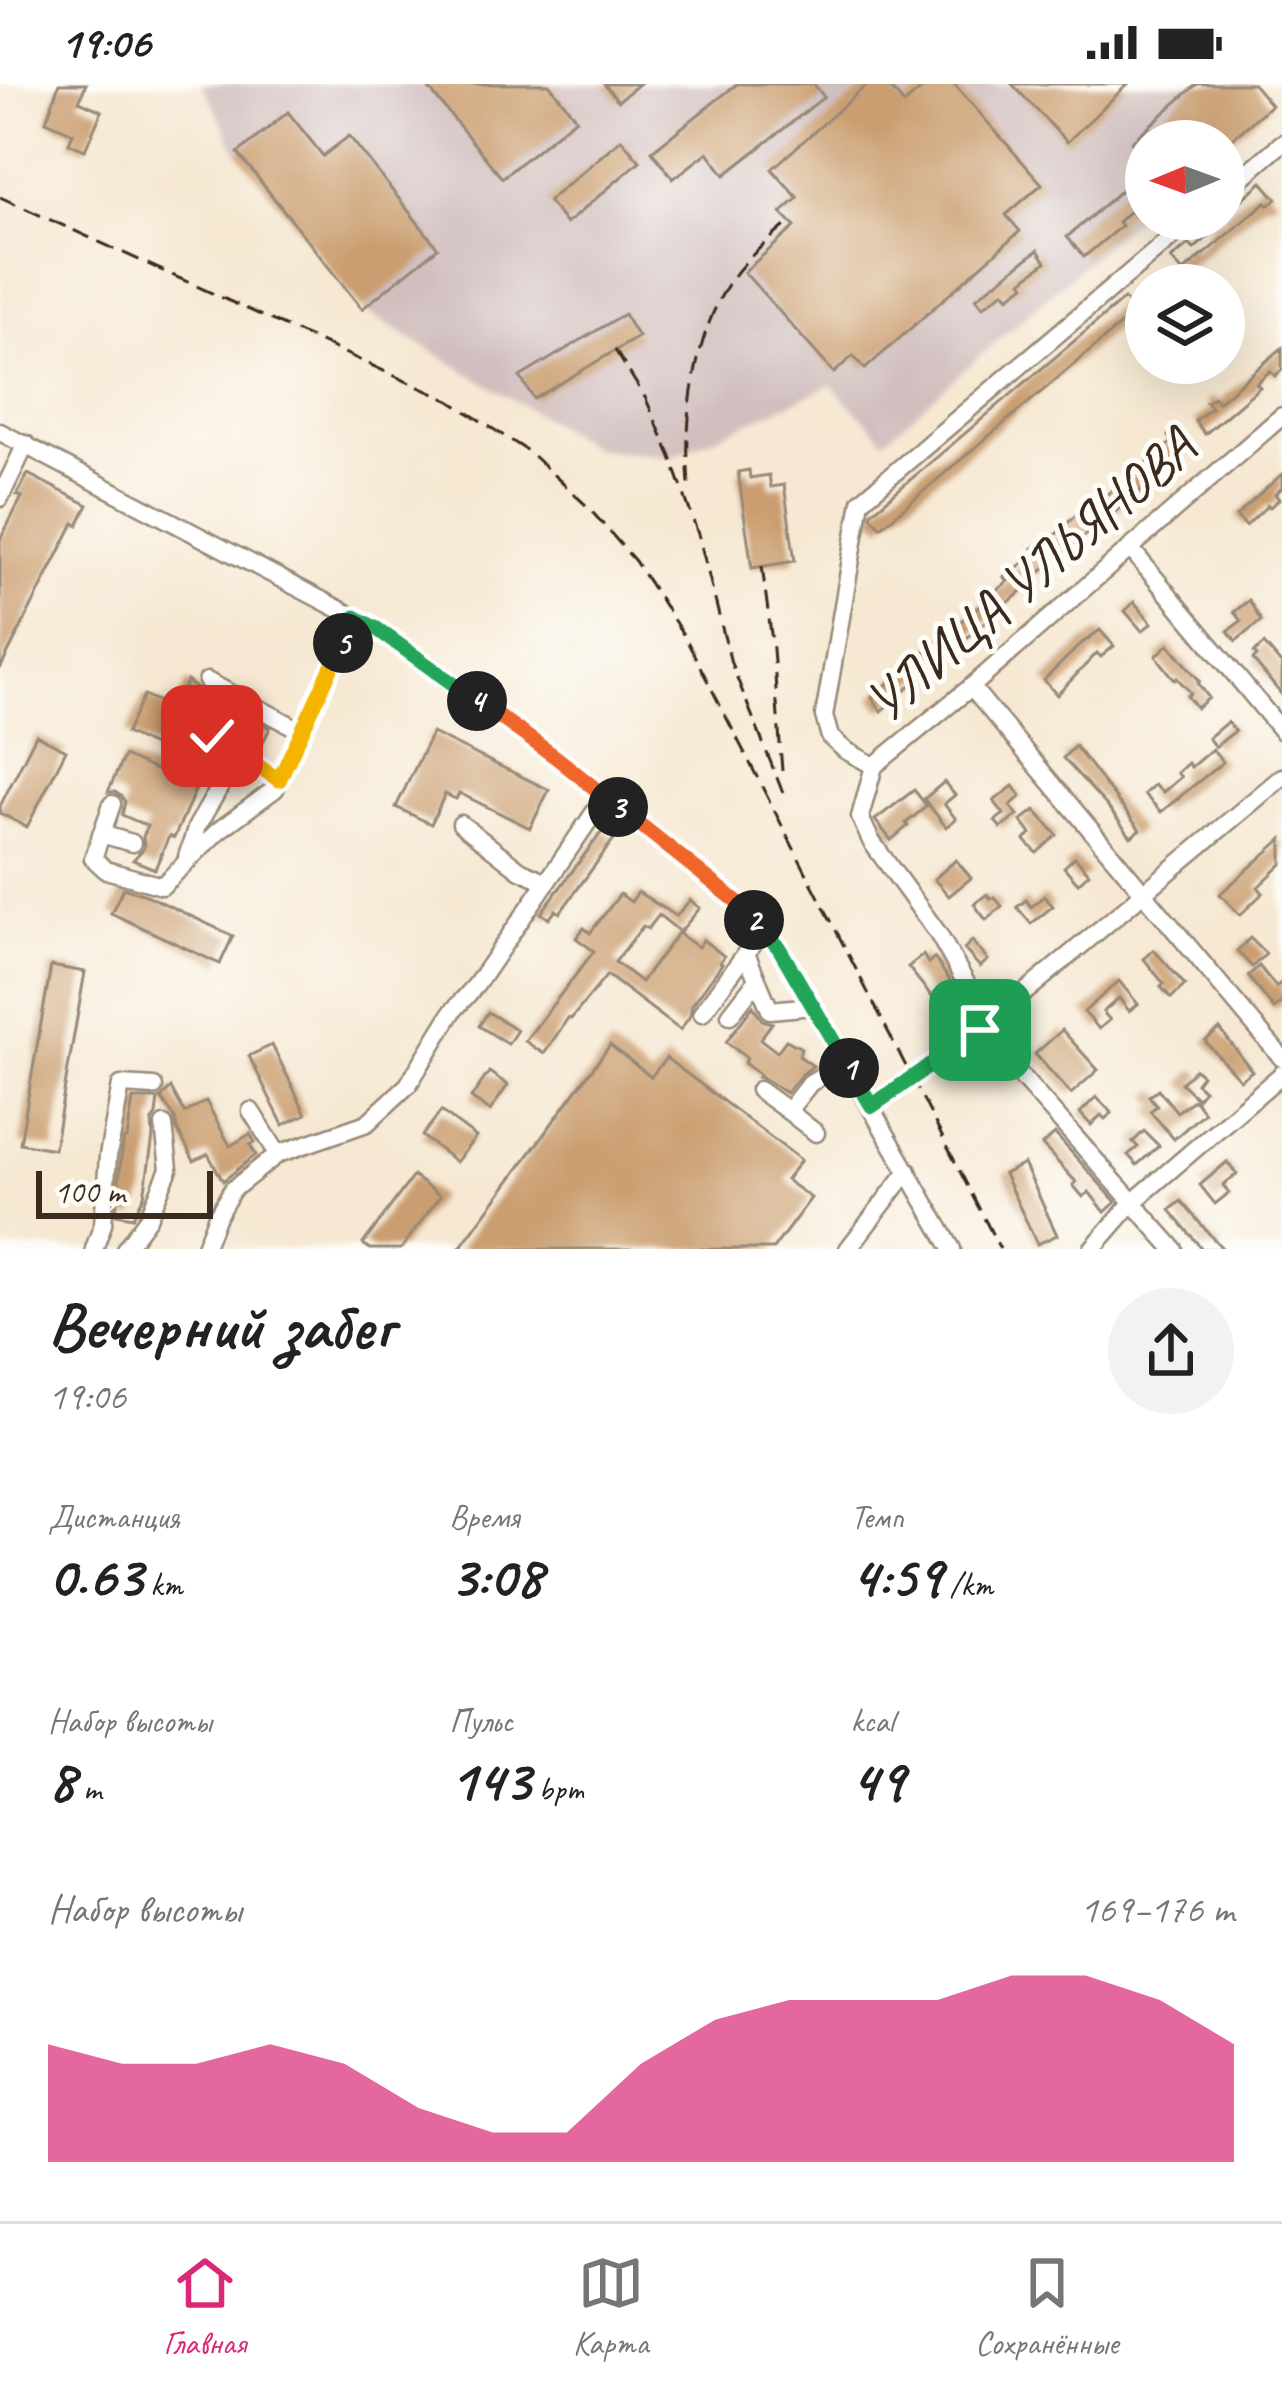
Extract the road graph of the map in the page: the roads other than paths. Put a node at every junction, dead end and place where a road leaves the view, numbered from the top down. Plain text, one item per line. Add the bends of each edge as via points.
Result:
1 (1282, 142) edge
2 (1245, 175) edge
3 (1169, 240) edge
4 (1281, 418) edge
5 (0, 432) edge
6 (26, 444) junction
7 (0, 498) edge
8 (1130, 548) junction
9 (355, 617) junction
10 (208, 681) dead end
11 (971, 686) junction
12 (302, 731) junction
13 (1282, 731) edge
14 (212, 736) dead end
15 (252, 762) junction
16 (874, 766) junction
17 (1282, 777) edge
18 (279, 780) junction
19 (605, 796) junction
20 (112, 804) dead end
21 (461, 824) dead end
22 (197, 826) junction
23 (218, 832) junction
24 (101, 834) junction
25 (132, 843) dead end
26 (183, 866) junction
27 (547, 882) junction
28 (1144, 894) junction
29 (763, 930) junction
30 (746, 953) junction
31 (757, 980) junction
32 (813, 1006) junction
33 (702, 1013) dead end
34 (730, 1016) dead end
35 (984, 1026) junction
36 (1282, 1058) edge
37 (846, 1063) junction
38 (1282, 1074) edge
39 (154, 1087) dead end
40 (759, 1090) dead end
41 (872, 1106) junction
42 (251, 1111) dead end
43 (788, 1111) junction
44 (164, 1125) dead end
45 (816, 1132) dead end
46 (278, 1154) junction
47 (908, 1171) junction
48 (1132, 1203) junction
49 (94, 1249) edge
50 (124, 1249) edge
51 (204, 1249) edge
52 (848, 1249) edge
53 (952, 1249) edge
54 (1092, 1249) edge
55 (1174, 1249) edge

1 - 2 street
3 - 16 street via 861,501 824,716 830,737
4 - 8 street, УЛИЦА УЛЬЯНОВА
5 - 6 street
6 - 7 street
6 - 9 street
8 - 11 street, УЛИЦА УЛЬЯНОВА
8 - 13 street
9 - 12 street
9 - 19 street
10 - 12 street
11 - 16 street, УЛИЦА УЛЬЯНОВА
11 - 28 street
12 - 18 street
14 - 15 street
15 - 18 street
15 - 22 street via 224,780
16 - 35 street, УЛИЦА УЛЬЯНОВА via 860,817 937,932
17 - 28 street
18 - 23 street
19 - 27 street
19 - 29 street
20 - 24 street
21 - 27 street
22 - 23 street
22 - 26 street
23 - 26 street
24 - 25 street
24 - 26 street via 93,858 106,870 162,886
27 - 46 street via 408,1085 367,1123
28 - 35 street
28 - 36 street
29 - 30 street
29 - 32 street
30 - 31 street
30 - 33 street
31 - 32 street via 770,1010
31 - 34 street
32 - 37 street
35 - 41 street
35 - 48 street
37 - 41 street
37 - 43 street via 810,1083
38 - 48 street
39 - 49 street via 121,1085
40 - 43 street
41 - 47 street
42 - 46 street
43 - 45 street
44 - 50 street via 169,1169
46 - 51 street via 232,1190
47 - 52 street
47 - 53 street
48 - 54 street
48 - 55 street

